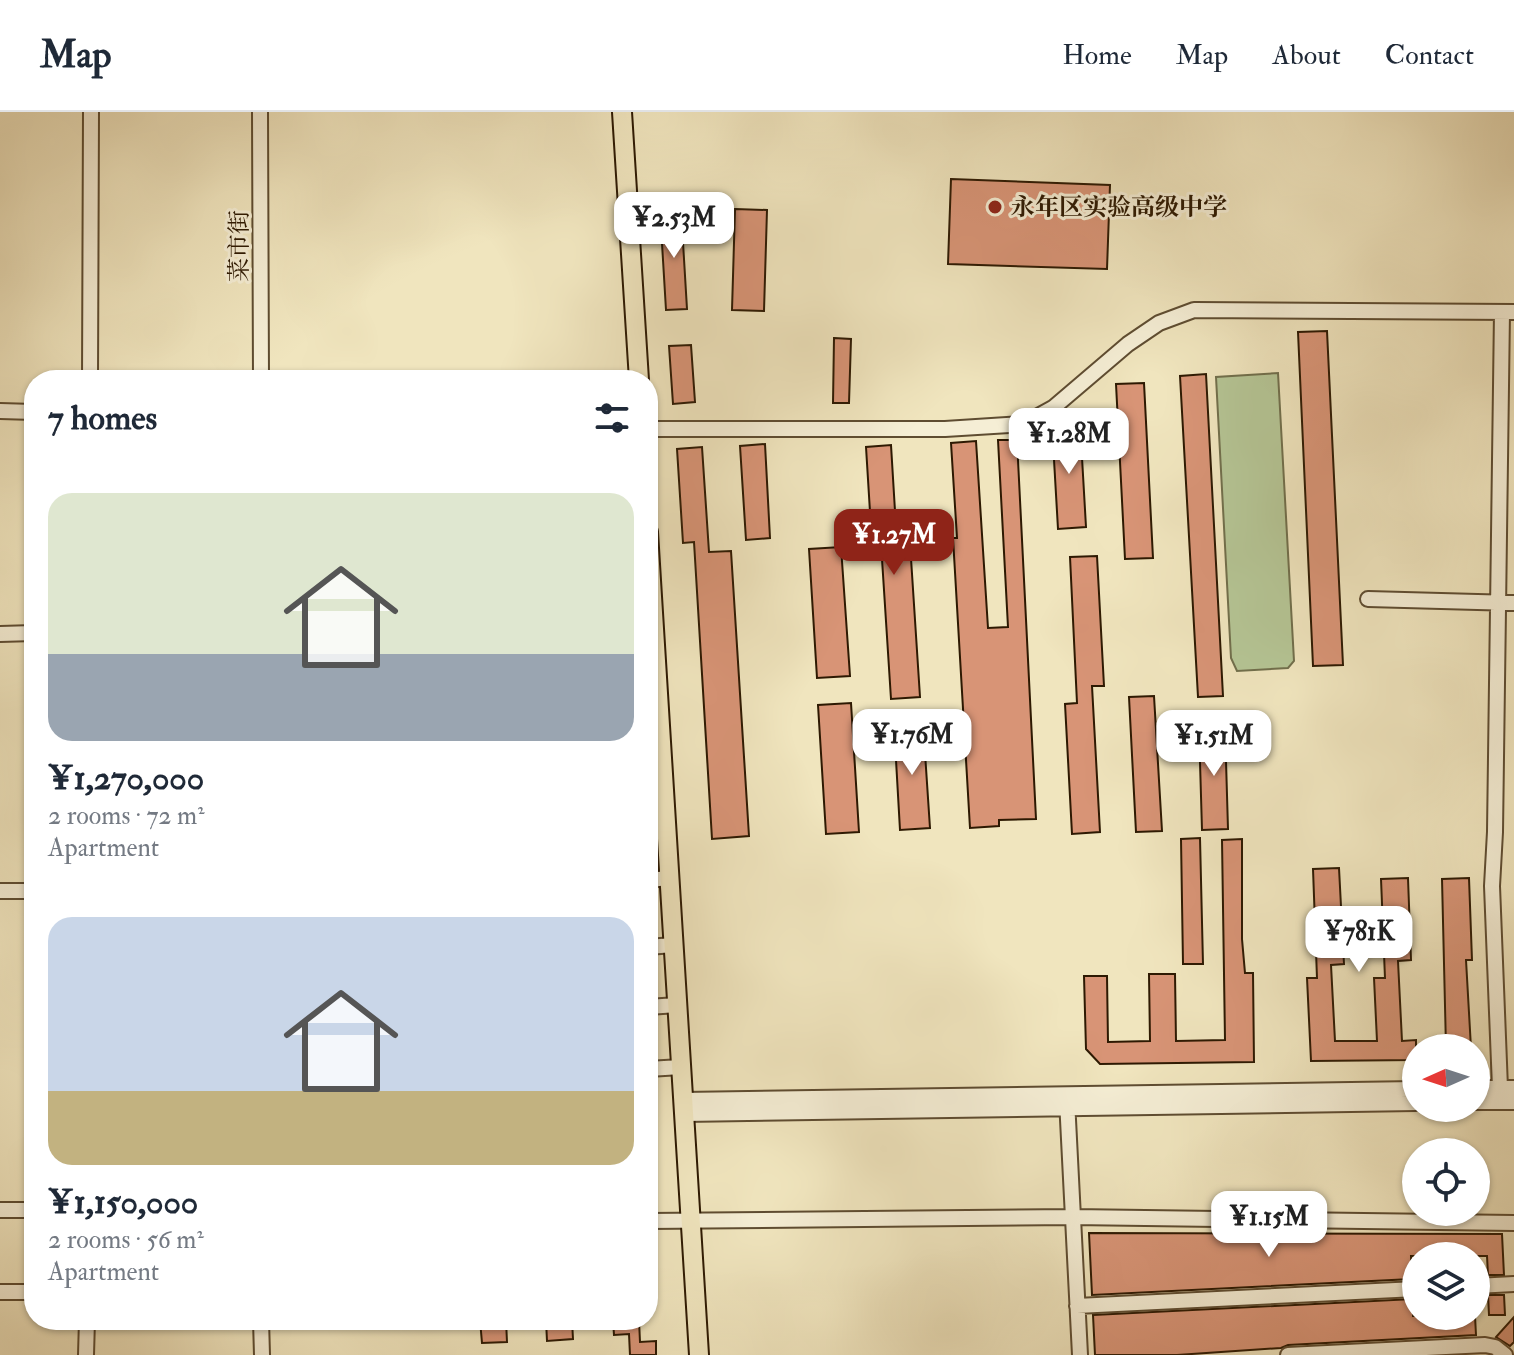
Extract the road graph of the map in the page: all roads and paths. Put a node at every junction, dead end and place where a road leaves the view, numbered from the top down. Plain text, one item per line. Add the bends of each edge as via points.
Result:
1 (91, 112) edge
2 (260, 112) edge
3 (622, 112) edge
4 (1508, 312) edge
5 (90, 370) edge
6 (261, 370) edge
7 (638, 370) edge
8 (0, 411) edge
9 (24, 412) edge
10 (658, 429) edge
11 (1368, 599) dead end
12 (1498, 602) junction
13 (1514, 603) edge
14 (24, 633) edge
15 (0, 634) edge
16 (658, 821) edge
17 (669, 878) junction
18 (658, 879) edge
19 (0, 891) edge
20 (24, 891) edge
21 (673, 945) junction
22 (658, 946) edge
23 (677, 1005) junction
24 (658, 1006) edge
25 (681, 1067) junction
26 (658, 1068) edge
27 (1507, 1088) edge
28 (1402, 1089) edge
29 (1067, 1101) junction
30 (1490, 1102) edge
31 (1514, 1102) edge
32 (1402, 1103) edge
33 (683, 1107) junction
34 (0, 1210) edge
35 (24, 1210) edge
36 (1073, 1217) junction
37 (658, 1221) edge
38 (690, 1222) junction
39 (1514, 1223) edge
40 (1514, 1284) edge
41 (1490, 1285) edge
42 (1402, 1290) edge
43 (0, 1292) edge
44 (24, 1292) edge
45 (1077, 1306) junction
46 (87, 1330) edge
47 (261, 1330) edge
48 (86, 1355) edge
49 (262, 1355) edge
50 (699, 1355) edge
51 (1080, 1355) edge
52 (1288, 1355) edge
53 (1505, 1355) edge

1 - 5 street
2 - 6 street, 菜市街
3 - 7 main road
4 - 10 street via 1194,310 1159,323 1053,408 1024,424
4 - 12 street
8 - 9 street
11 - 12 street
12 - 13 street
12 - 27 street via 1492,886
14 - 15 street
16 - 17 main road
17 - 18 street
17 - 21 main road
19 - 20 street
21 - 22 street
21 - 23 main road
23 - 24 street
23 - 25 main road
25 - 26 street
25 - 33 main road
28 - 29 street
29 - 32 street
29 - 33 street
29 - 36 street
30 - 31 street
33 - 38 main road
34 - 35 street
36 - 38 street
36 - 39 street
36 - 45 street
37 - 38 street
38 - 50 main road
40 - 41 street
42 - 45 street
43 - 44 street
45 - 51 street
46 - 48 street
47 - 49 street
52 - 53 street via 1485,1345

